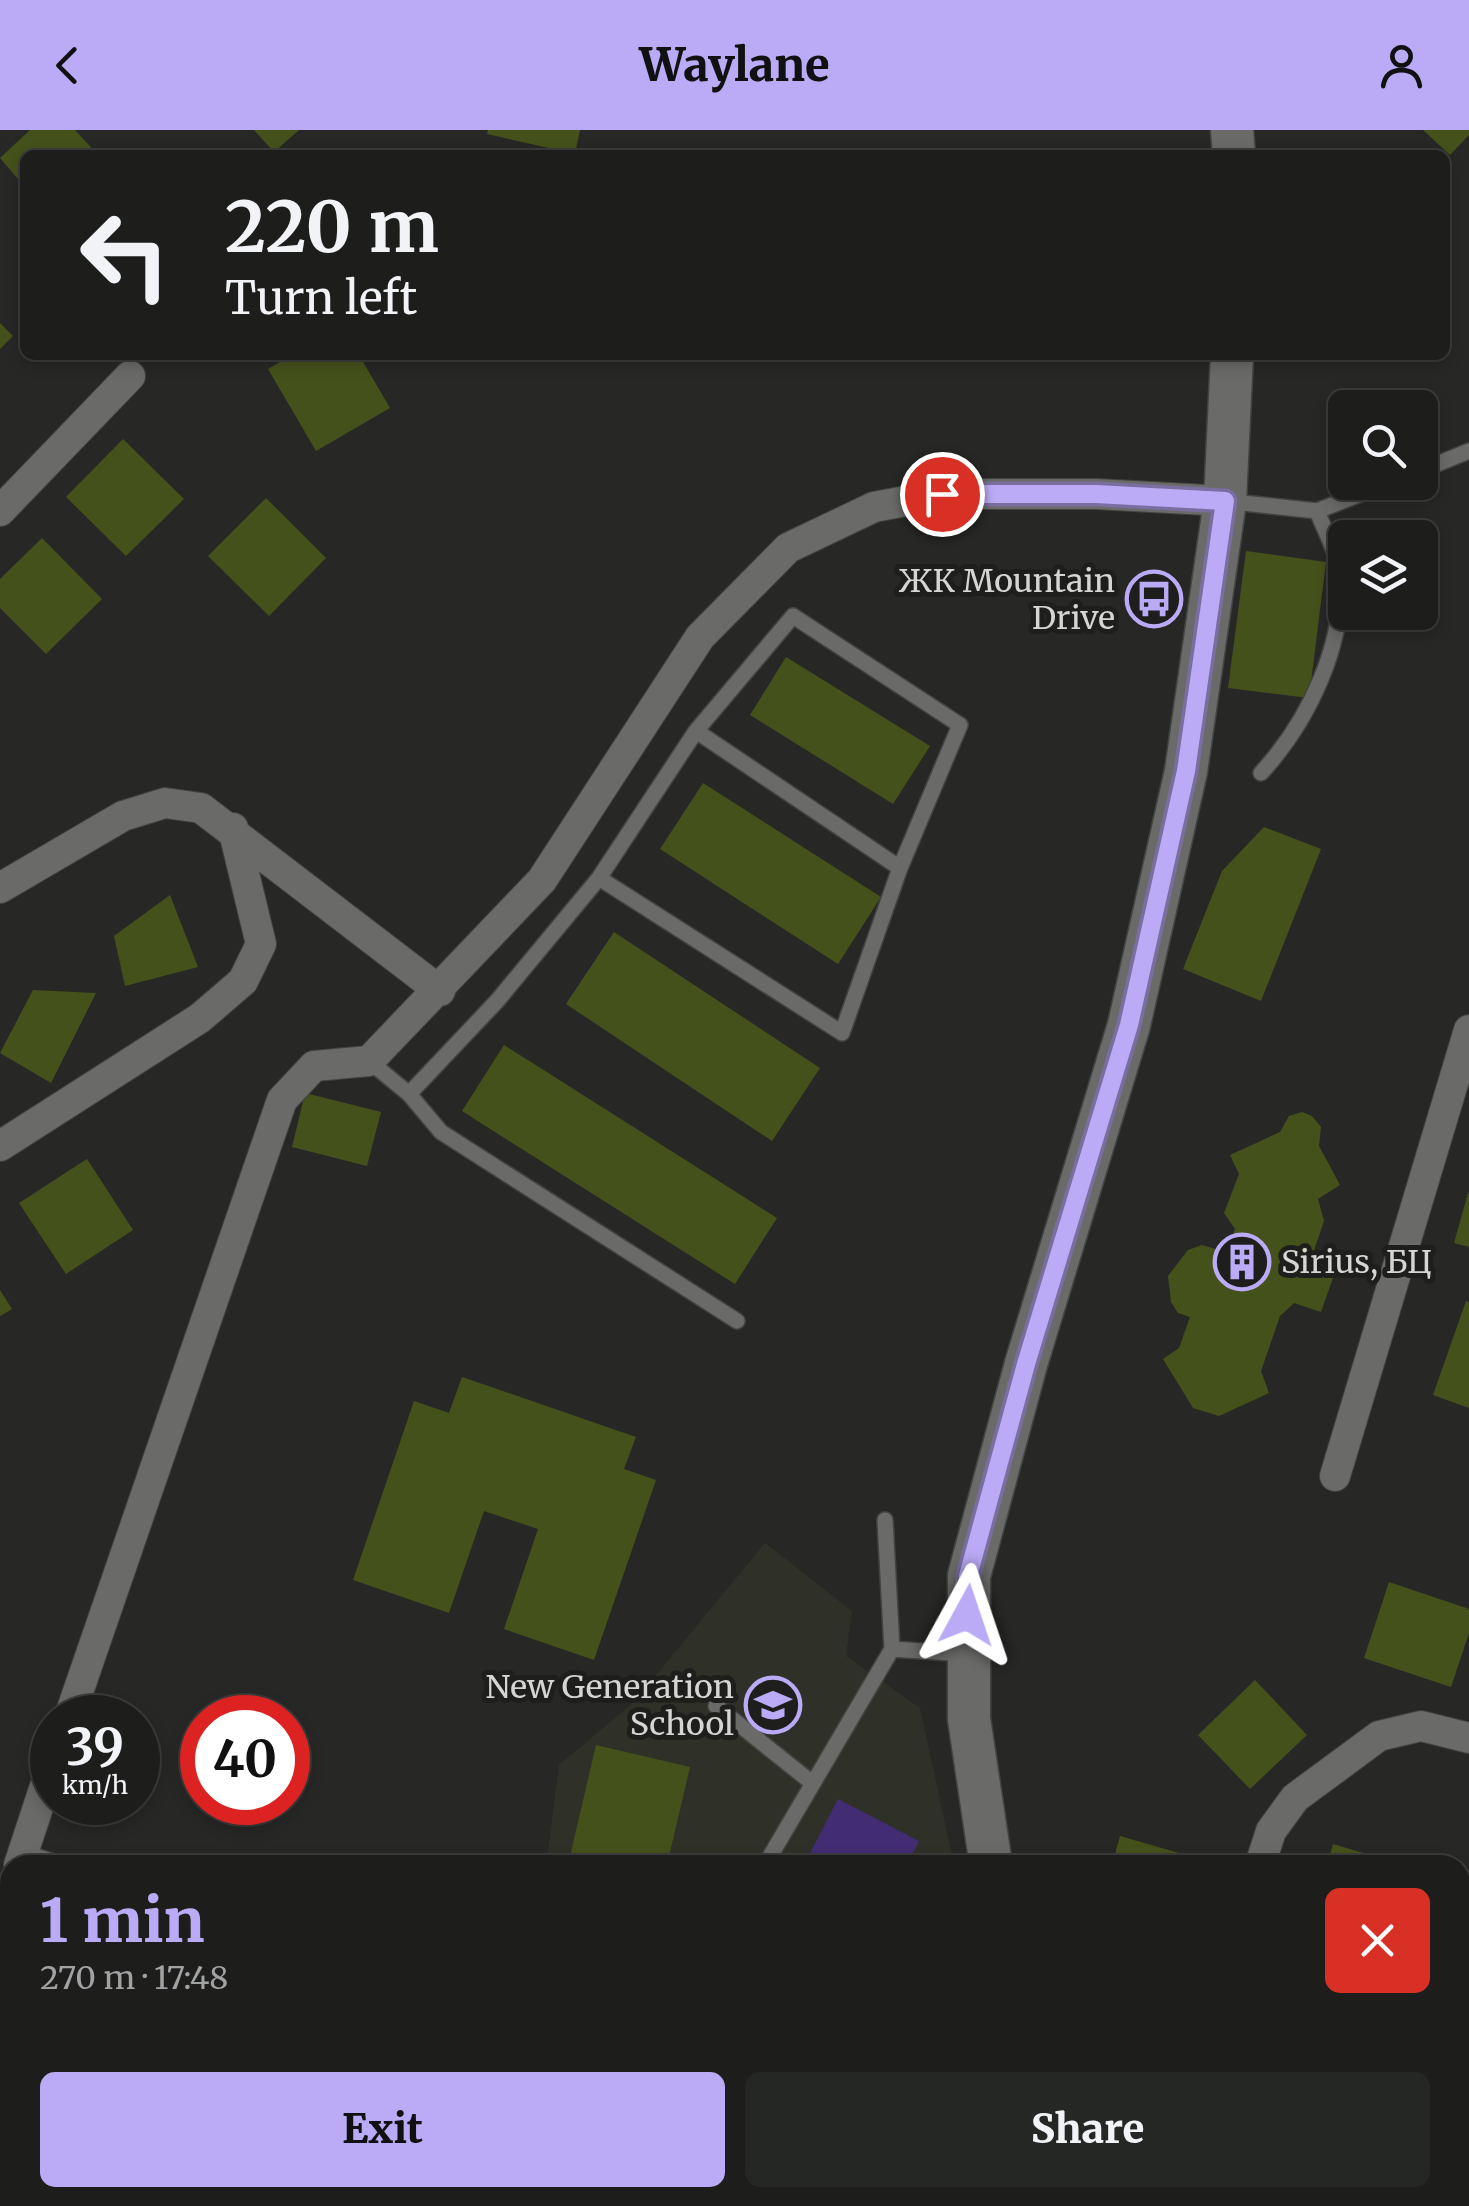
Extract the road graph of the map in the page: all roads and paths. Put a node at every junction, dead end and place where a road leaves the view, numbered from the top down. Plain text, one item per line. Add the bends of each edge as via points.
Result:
1 (1232, 360) edge
2 (130, 376) dead end
3 (1469, 452) edge
4 (1438, 464) edge
5 (1345, 500) edge
6 (1225, 501) junction
7 (0, 511) edge
8 (1317, 511) junction
9 (696, 731) junction
10 (1261, 773) dead end
11 (233, 828) junction
12 (900, 868) junction
13 (599, 878) junction
14 (0, 888) edge
15 (440, 991) junction
16 (1469, 1030) edge
17 (368, 1061) junction
18 (409, 1094) junction
19 (0, 1146) edge
20 (737, 1321) dead end
21 (1335, 1476) dead end
22 (884, 1520) dead end
23 (892, 1649) junction
24 (966, 1654) junction
25 (77, 1695) edge
26 (716, 1706) dead end
27 (1469, 1738) edge
28 (811, 1782) junction
29 (32, 1825) edge
30 (22, 1855) edge
31 (771, 1855) edge
32 (989, 1855) edge
33 (1263, 1855) edge

1 - 6 street
2 - 7 street
3 - 4 lane
5 - 8 lane
6 - 8 lane
6 - 15 street via 942,494 874,507 788,548 700,637 542,880
6 - 24 street via 1204,666 1154,918 1129,1025 968,1576
8 - 10 lane via 1339,567 1338,619 1330,655 1288,744
9 - 12 lane
9 - 12 lane via 792,616 960,725
9 - 13 lane
11 - 14 street via 201,808 165,803 123,816
11 - 15 street
11 - 19 street via 262,944 242,981 200,1018
12 - 13 lane via 842,1033
13 - 18 lane via 497,1002
15 - 17 street
16 - 21 street
17 - 18 lane
17 - 25 street via 314,1066 282,1100
18 - 20 lane via 440,1132
22 - 23 lane
23 - 24 lane
23 - 28 lane
24 - 32 street
26 - 28 lane
27 - 33 street via 1421,1726 1379,1736 1295,1798 1270,1830
28 - 31 lane
29 - 30 street

